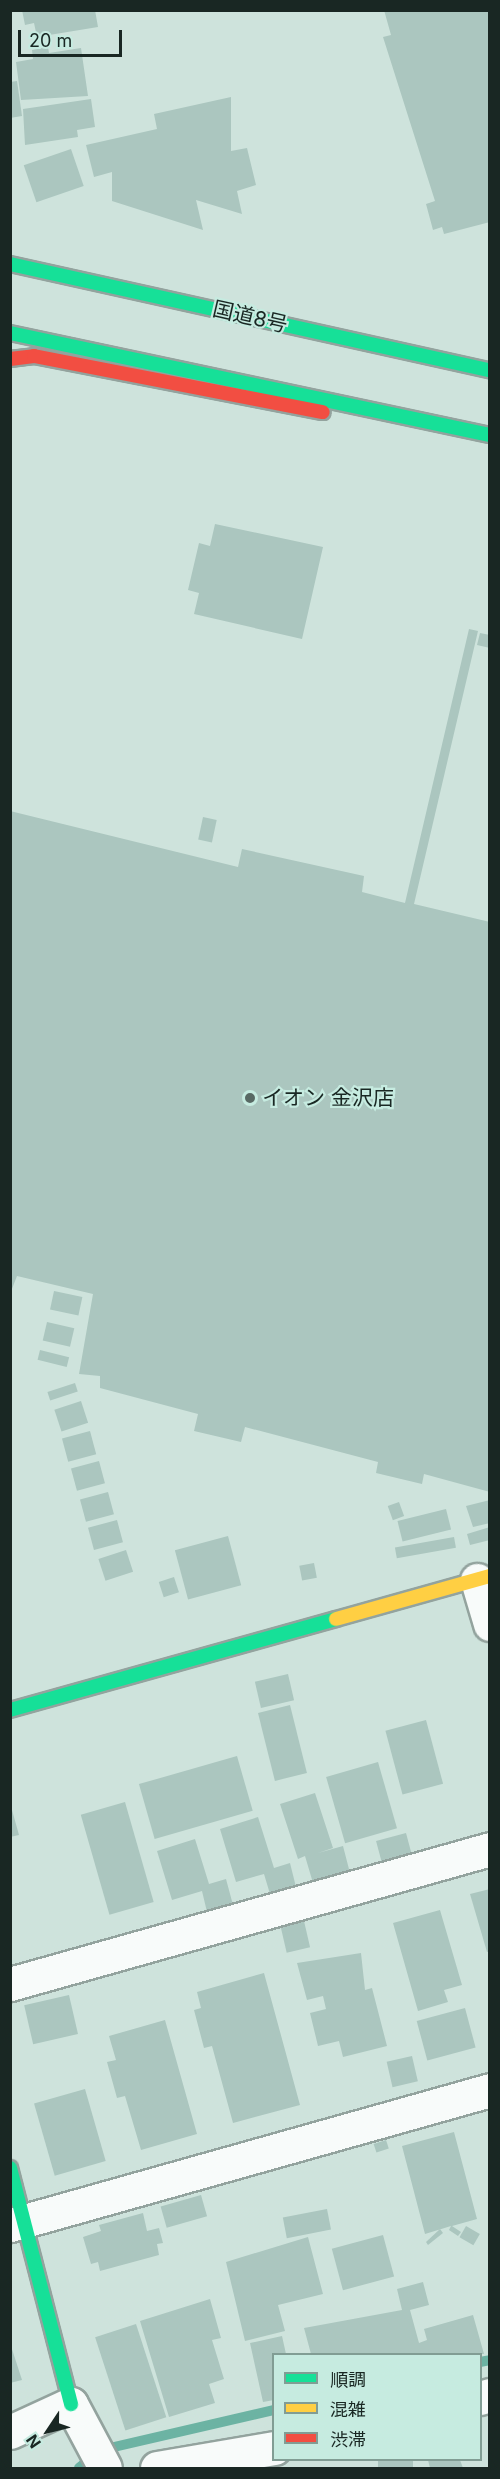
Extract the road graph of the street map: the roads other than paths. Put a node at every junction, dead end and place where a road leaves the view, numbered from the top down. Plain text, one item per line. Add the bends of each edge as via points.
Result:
1 (10, 264) edge
2 (10, 333) edge
3 (10, 360) edge
4 (489, 370) edge
5 (467, 430) junction
6 (489, 435) edge
7 (483, 1578) edge
8 (489, 1624) edge
9 (10, 1710) edge
10 (489, 1849) edge
11 (10, 1984) edge
12 (489, 2090) edge
13 (10, 2168) edge
14 (18, 2223) edge
15 (75, 2414) junction
16 (10, 2432) edge
17 (272, 2448) edge
18 (104, 2466) edge
19 (158, 2469) edge

1 - 4 main road, 国道8号
2 - 5 main road
3 - 5 main road via 34,356 266,405
5 - 6 main road
7 - 8 street
7 - 9 main road
10 - 11 street
12 - 14 street
13 - 14 main road
14 - 15 main road
15 - 16 street
15 - 18 street
17 - 19 street

